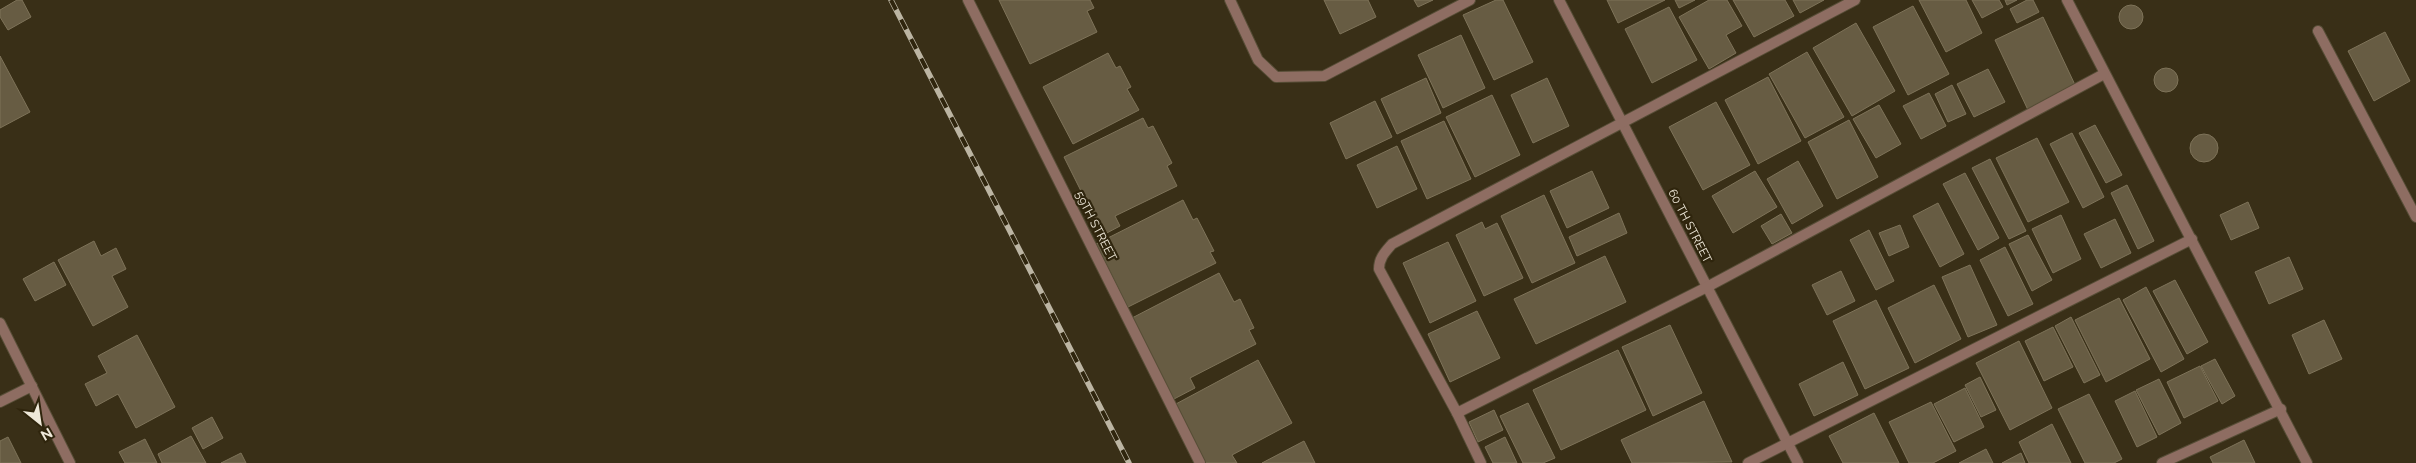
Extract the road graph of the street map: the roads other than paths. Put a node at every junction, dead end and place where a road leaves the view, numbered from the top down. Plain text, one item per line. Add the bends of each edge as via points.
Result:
1 (968, 0) edge
2 (1230, 0) edge
3 (1470, 0) edge
4 (1560, 0) edge
5 (1855, 0) edge
6 (2067, 0) edge
7 (2318, 31) dead end
8 (2104, 74) junction
9 (1622, 123) junction
10 (2416, 217) edge
11 (2192, 239) junction
12 (1707, 287) junction
13 (0, 323) edge
14 (32, 386) junction
15 (0, 402) edge
16 (2281, 410) junction
17 (1457, 413) junction
18 (1788, 443) junction
19 (70, 463) edge
20 (1200, 463) edge
21 (1481, 463) edge
22 (1748, 463) edge
23 (1798, 463) edge
24 (2162, 463) edge
25 (2307, 463) edge

1 - 20 street, 59TH STREET
2 - 3 street via 1258,60 1276,77 1324,76
4 - 9 street, 60 TH STREET
5 - 9 street
6 - 8 street
7 - 10 street
8 - 11 street
8 - 12 street
9 - 12 street, 60 TH STREET
9 - 17 street via 1392,244 1379,260 1379,270
11 - 16 street
11 - 18 street
12 - 17 street
12 - 18 street, 60 TH STREET
13 - 14 street
14 - 15 street
14 - 19 street
16 - 24 street
16 - 25 street
17 - 21 street
18 - 22 street
18 - 23 street, 60 TH STREET

